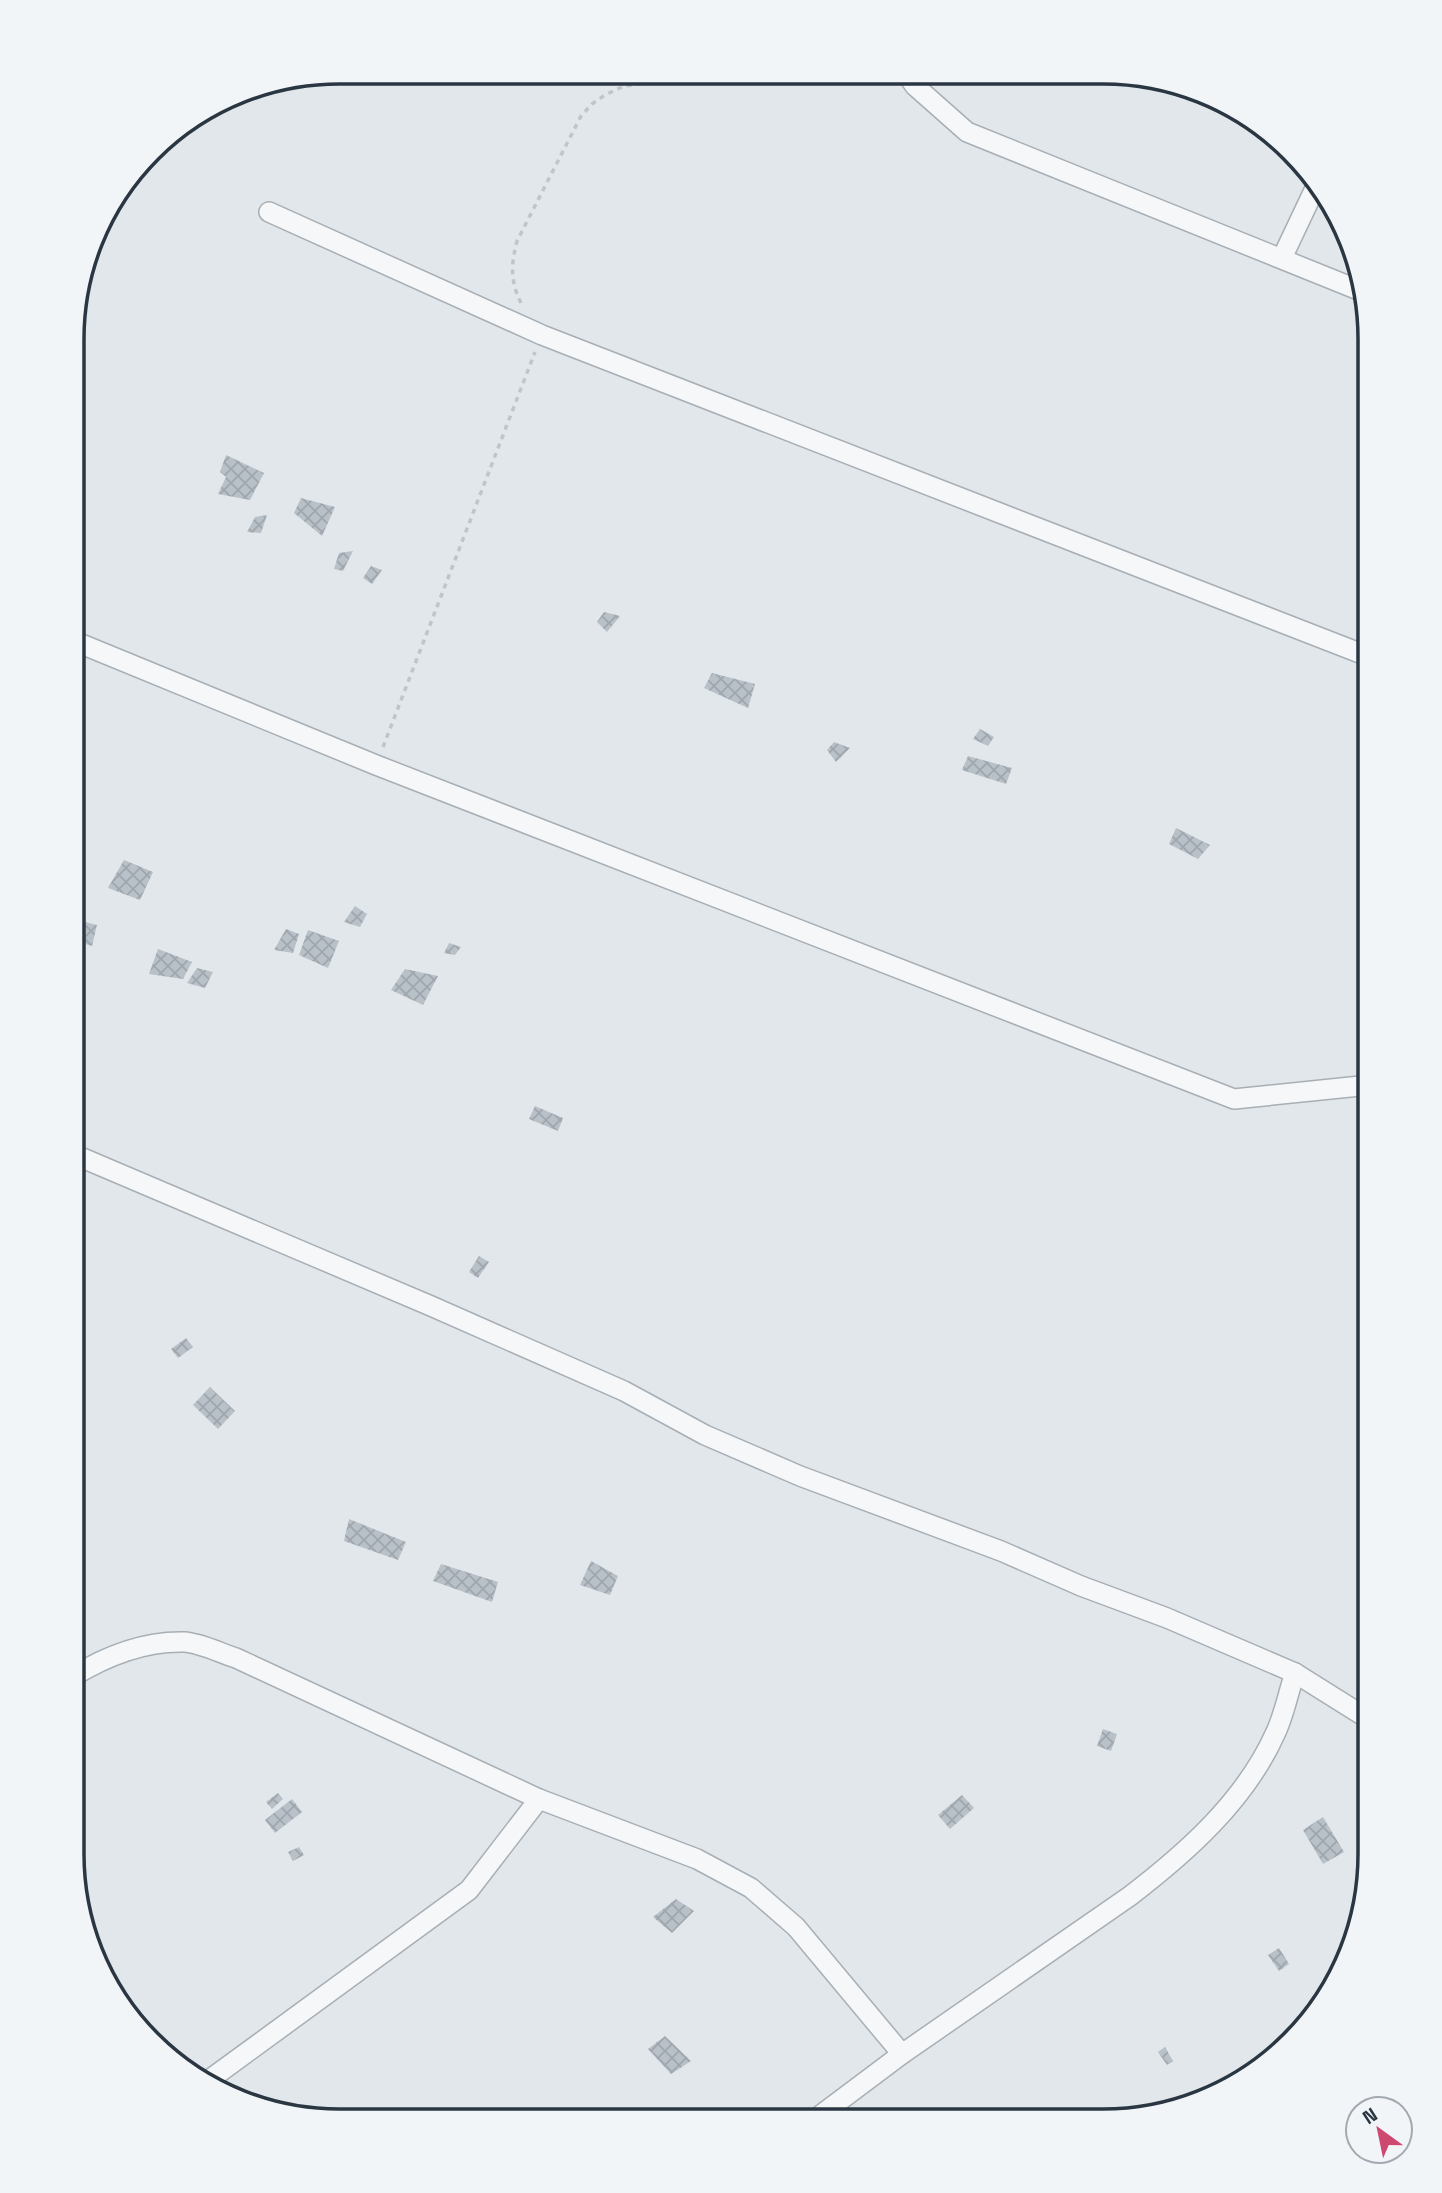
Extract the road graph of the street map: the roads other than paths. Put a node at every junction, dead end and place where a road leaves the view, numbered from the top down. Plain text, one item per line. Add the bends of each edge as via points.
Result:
1 (914, 84) edge
2 (1312, 194) edge
3 (269, 212) dead end
4 (1282, 258) junction
5 (1352, 287) edge
6 (84, 645) edge
7 (1358, 652) edge
8 (1358, 1086) edge
9 (84, 1159) edge
10 (84, 1670) edge
11 (1294, 1673) junction
12 (1358, 1713) edge
13 (539, 1799) junction
14 (902, 2054) junction
15 (214, 2077) edge
16 (829, 2109) edge

1 - 4 street via 967,132
2 - 4 street
3 - 7 street via 542,335
4 - 5 street
6 - 8 street via 376,765 1234,1100
9 - 11 street via 624,1391 729,1446 1001,1551
10 - 13 street via 131,1647 186,1642 236,1658
11 - 12 street
11 - 14 street via 1276,1734 1254,1771 1202,1836 1130,1896
13 - 14 street via 697,1859 751,1888 796,1927
13 - 15 street via 469,1890
14 - 16 street

